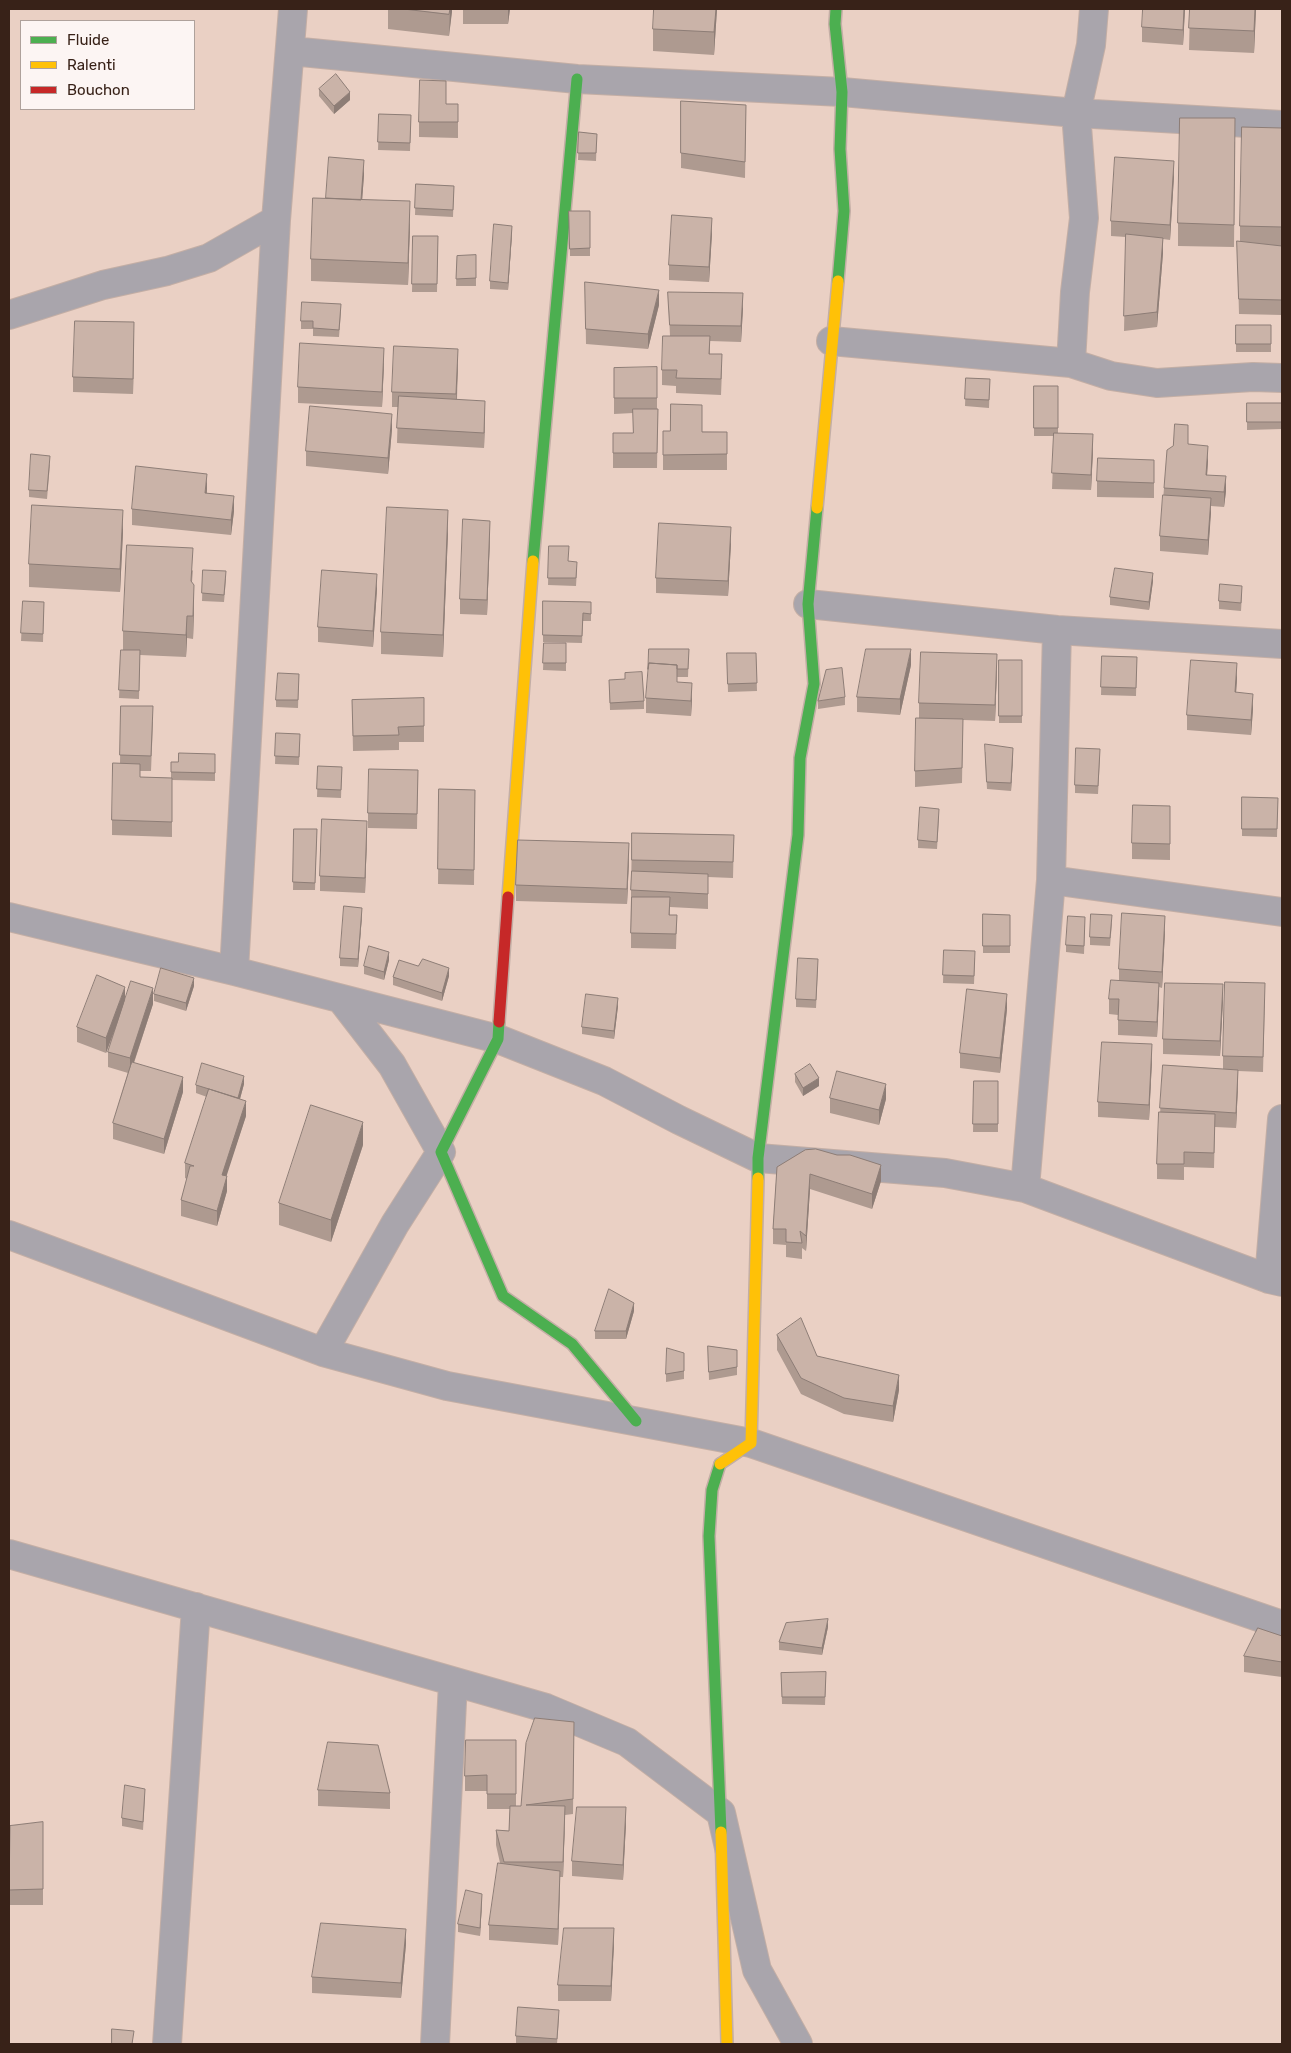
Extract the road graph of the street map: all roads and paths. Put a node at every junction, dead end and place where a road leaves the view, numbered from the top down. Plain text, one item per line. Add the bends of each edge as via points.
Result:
1 (293, 9) edge
2 (836, 9) edge
3 (1094, 9) edge
4 (290, 51) junction
5 (576, 79) junction
6 (842, 92) junction
7 (1076, 113) junction
8 (1282, 125) edge
9 (276, 220) junction
10 (9, 315) edge
11 (832, 341) junction
12 (1071, 363) junction
13 (1282, 378) edge
14 (808, 604) junction
15 (1057, 630) junction
16 (1282, 644) edge
17 (1051, 880) junction
18 (1282, 912) edge
19 (9, 917) edge
20 (234, 971) junction
21 (341, 999) junction
22 (498, 1039) junction
23 (1282, 1118) edge
24 (441, 1152) junction
25 (758, 1158) junction
26 (1025, 1188) junction
27 (9, 1235) edge
28 (1276, 1280) edge
29 (323, 1352) junction
30 (636, 1421) junction
31 (751, 1443) junction
32 (9, 1554) edge
33 (196, 1607) junction
34 (1282, 1625) edge
35 (453, 1682) junction
36 (720, 1813) junction
37 (167, 2044) edge
38 (435, 2044) edge
39 (727, 2044) edge
40 (798, 2044) edge

1 - 4 street
2 - 6 street
3 - 7 street via 1091,45
4 - 5 street
4 - 9 street
5 - 6 street
5 - 22 street via 536,518
6 - 7 street
6 - 11 street via 840,149 844,210
7 - 8 street
7 - 12 street via 1084,218
9 - 10 street via 209,258
9 - 20 street
11 - 12 street
11 - 14 street
12 - 13 street via 1112,376 1157,383
14 - 15 street
14 - 25 street via 814,684 800,758 798,835
15 - 16 street
15 - 17 street
17 - 18 street
17 - 26 street
19 - 20 street
20 - 21 street
21 - 22 street
21 - 24 street via 392,1065
22 - 24 street
22 - 25 street via 604,1081
23 - 28 street
24 - 29 street via 395,1224
24 - 30 street via 503,1296 572,1344
25 - 26 street via 945,1173
25 - 31 street
26 - 28 street
27 - 29 street
29 - 30 street via 446,1386
30 - 31 street
31 - 34 street
31 - 36 street via 719,1464 712,1490 709,1536
32 - 33 street
33 - 35 street
33 - 37 street
35 - 36 street via 546,1708 627,1742
35 - 38 street
36 - 39 street
36 - 40 street via 757,1970

